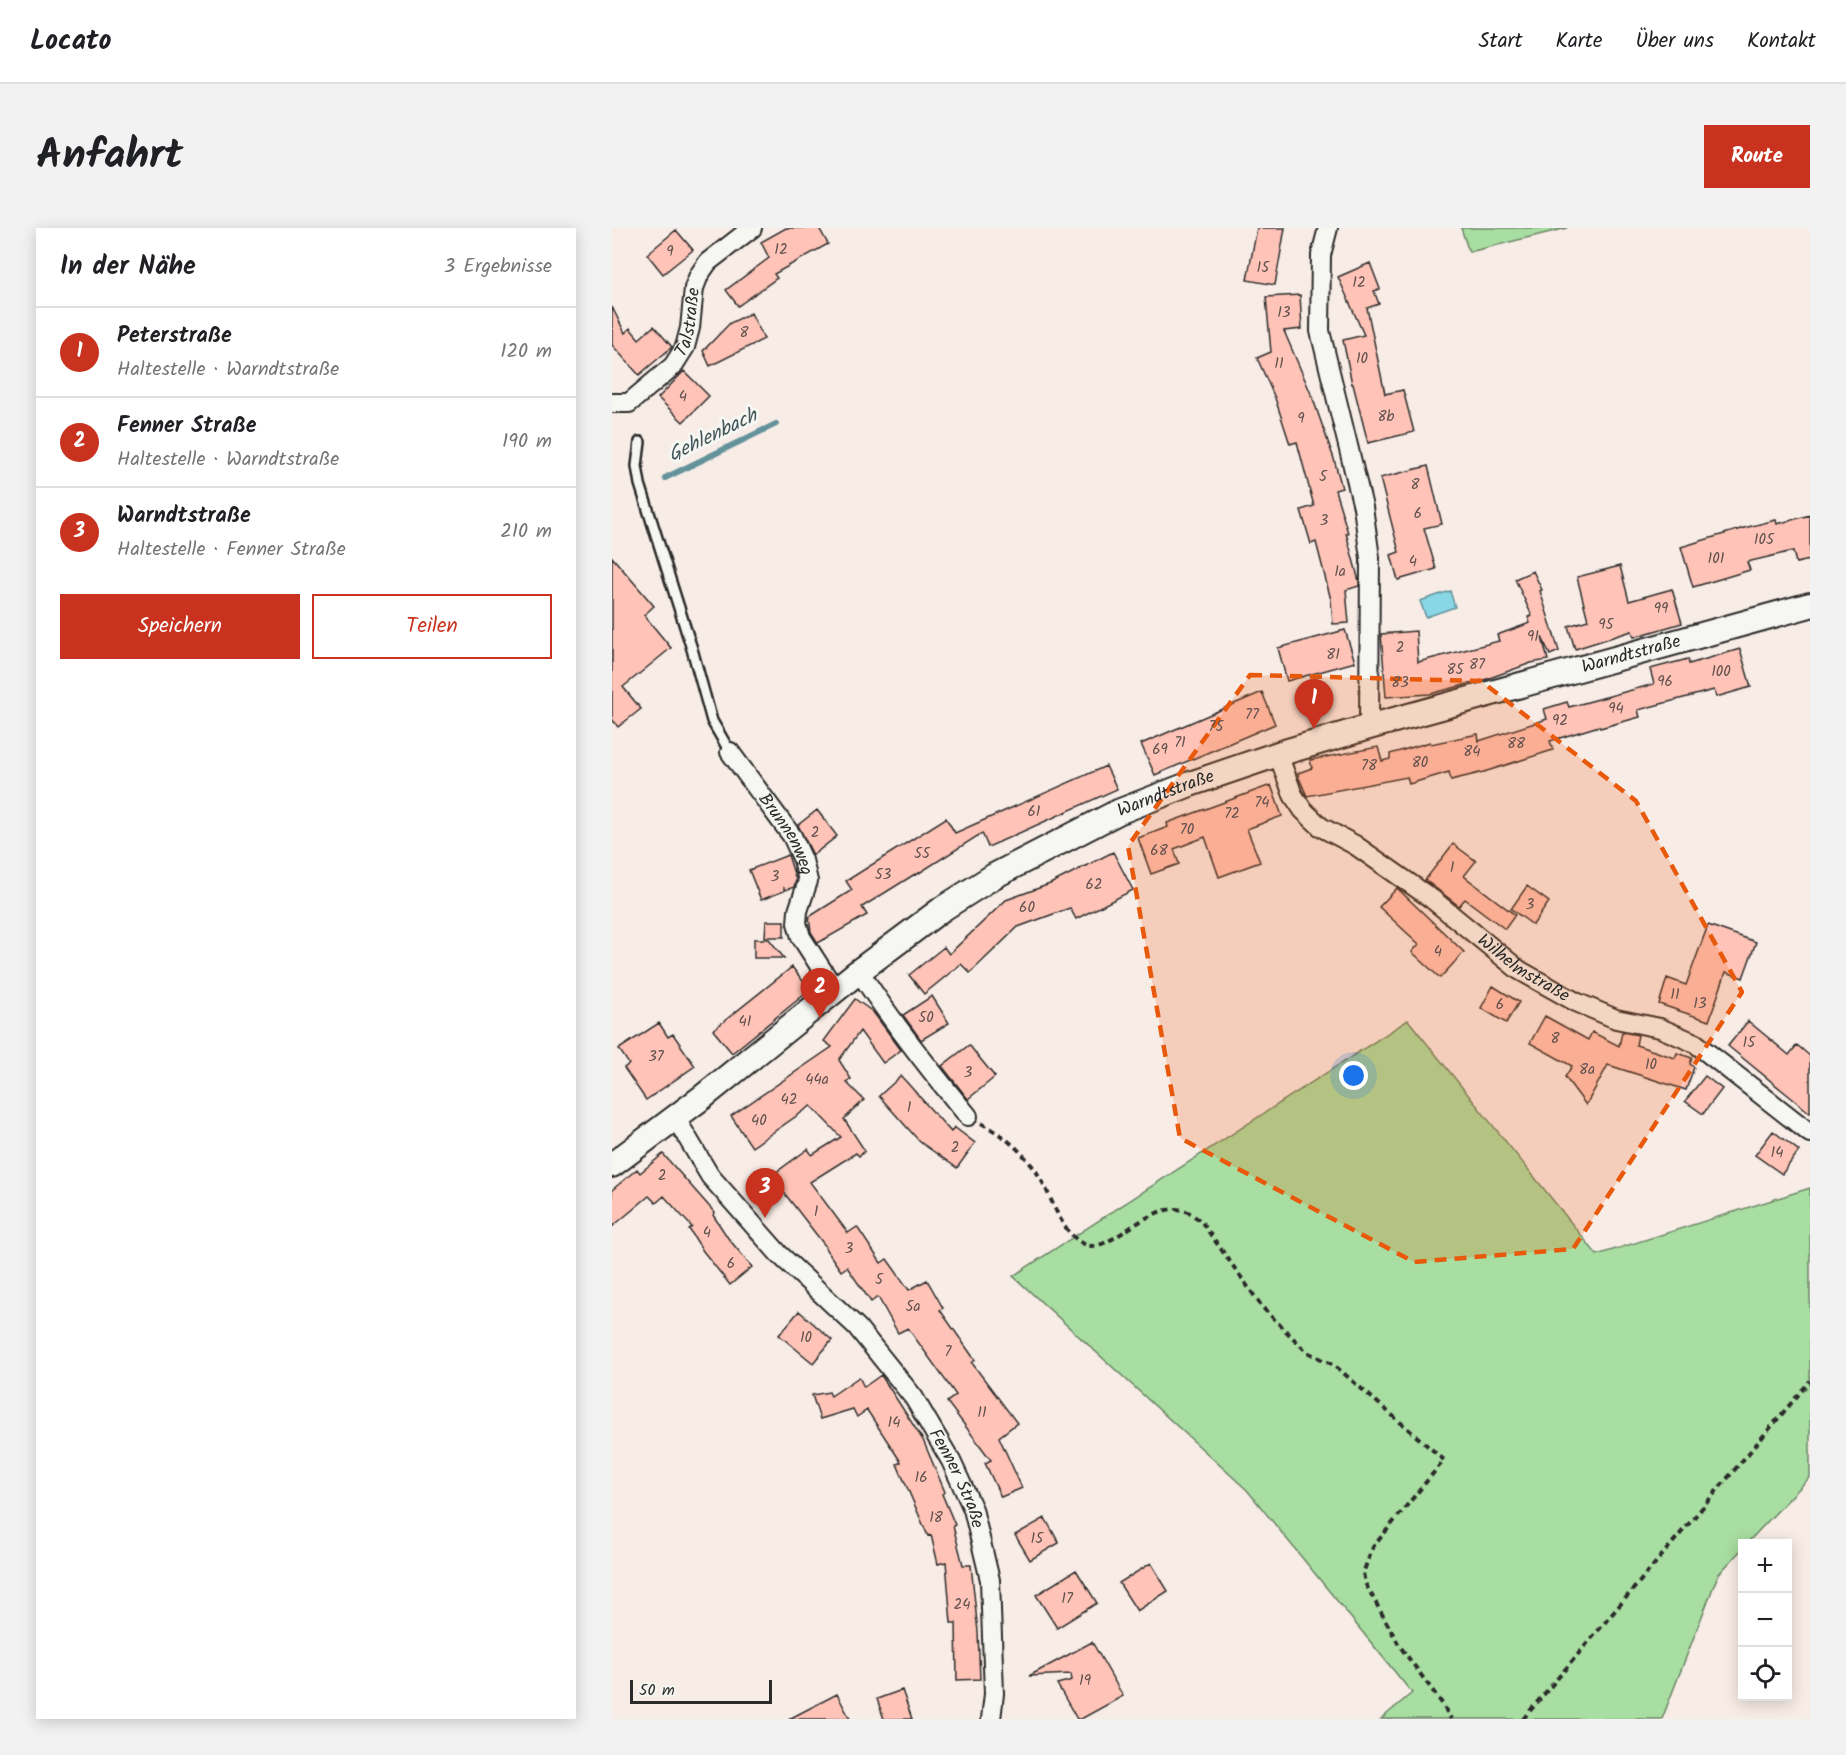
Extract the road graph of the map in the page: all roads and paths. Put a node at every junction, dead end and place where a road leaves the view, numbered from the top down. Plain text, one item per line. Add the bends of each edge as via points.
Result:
1 (752, 228) edge
2 (1328, 228) edge
3 (612, 403) edge
4 (640, 442) dead end
5 (1810, 605) edge
6 (1369, 727) junction
7 (730, 752) joint
8 (1278, 754) junction
9 (859, 971) junction
10 (835, 990) junction
11 (968, 1116) joint
12 (675, 1117) junction
13 (1810, 1133) edge
14 (612, 1165) edge
15 (1810, 1381) edge
16 (991, 1719) edge
17 (1451, 1719) edge
18 (1524, 1719) edge

1 - 3 street, Talstraße via 715,256 699,274 685,347 673,366 629,403
2 - 6 street via 1321,255 1320,331 1363,507 1371,558
4 - 7 lane via 640,484 712,721
5 - 6 main road, Warndtstraße
6 - 8 main road, Warndtstraße
7 - 10 street, Brunnenweg via 792,836 803,860 808,881 797,923 801,937
8 - 9 main road, Warndtstraße via 1118,812 1054,844 950,904
8 - 13 street, Wilhelmstraße via 1293,795 1321,827 1432,899 1519,970 1616,1019 1660,1028 1695,1044
9 - 10 main road, Warndtstraße
9 - 11 street
10 - 12 main road, Warndtstraße
11 - 17 path via 1016,1147 1039,1177 1067,1229 1086,1246 1114,1239 1136,1223 1172,1209 1186,1211 1201,1221 1263,1308 1306,1352 1334,1365 1444,1460 1373,1547 1363,1573 1399,1645
12 - 14 main road, Warndtstraße
12 - 16 street, Fenner Straße via 710,1176 779,1254 857,1327 914,1398 951,1461 973,1509 990,1580 994,1694
15 - 18 path

